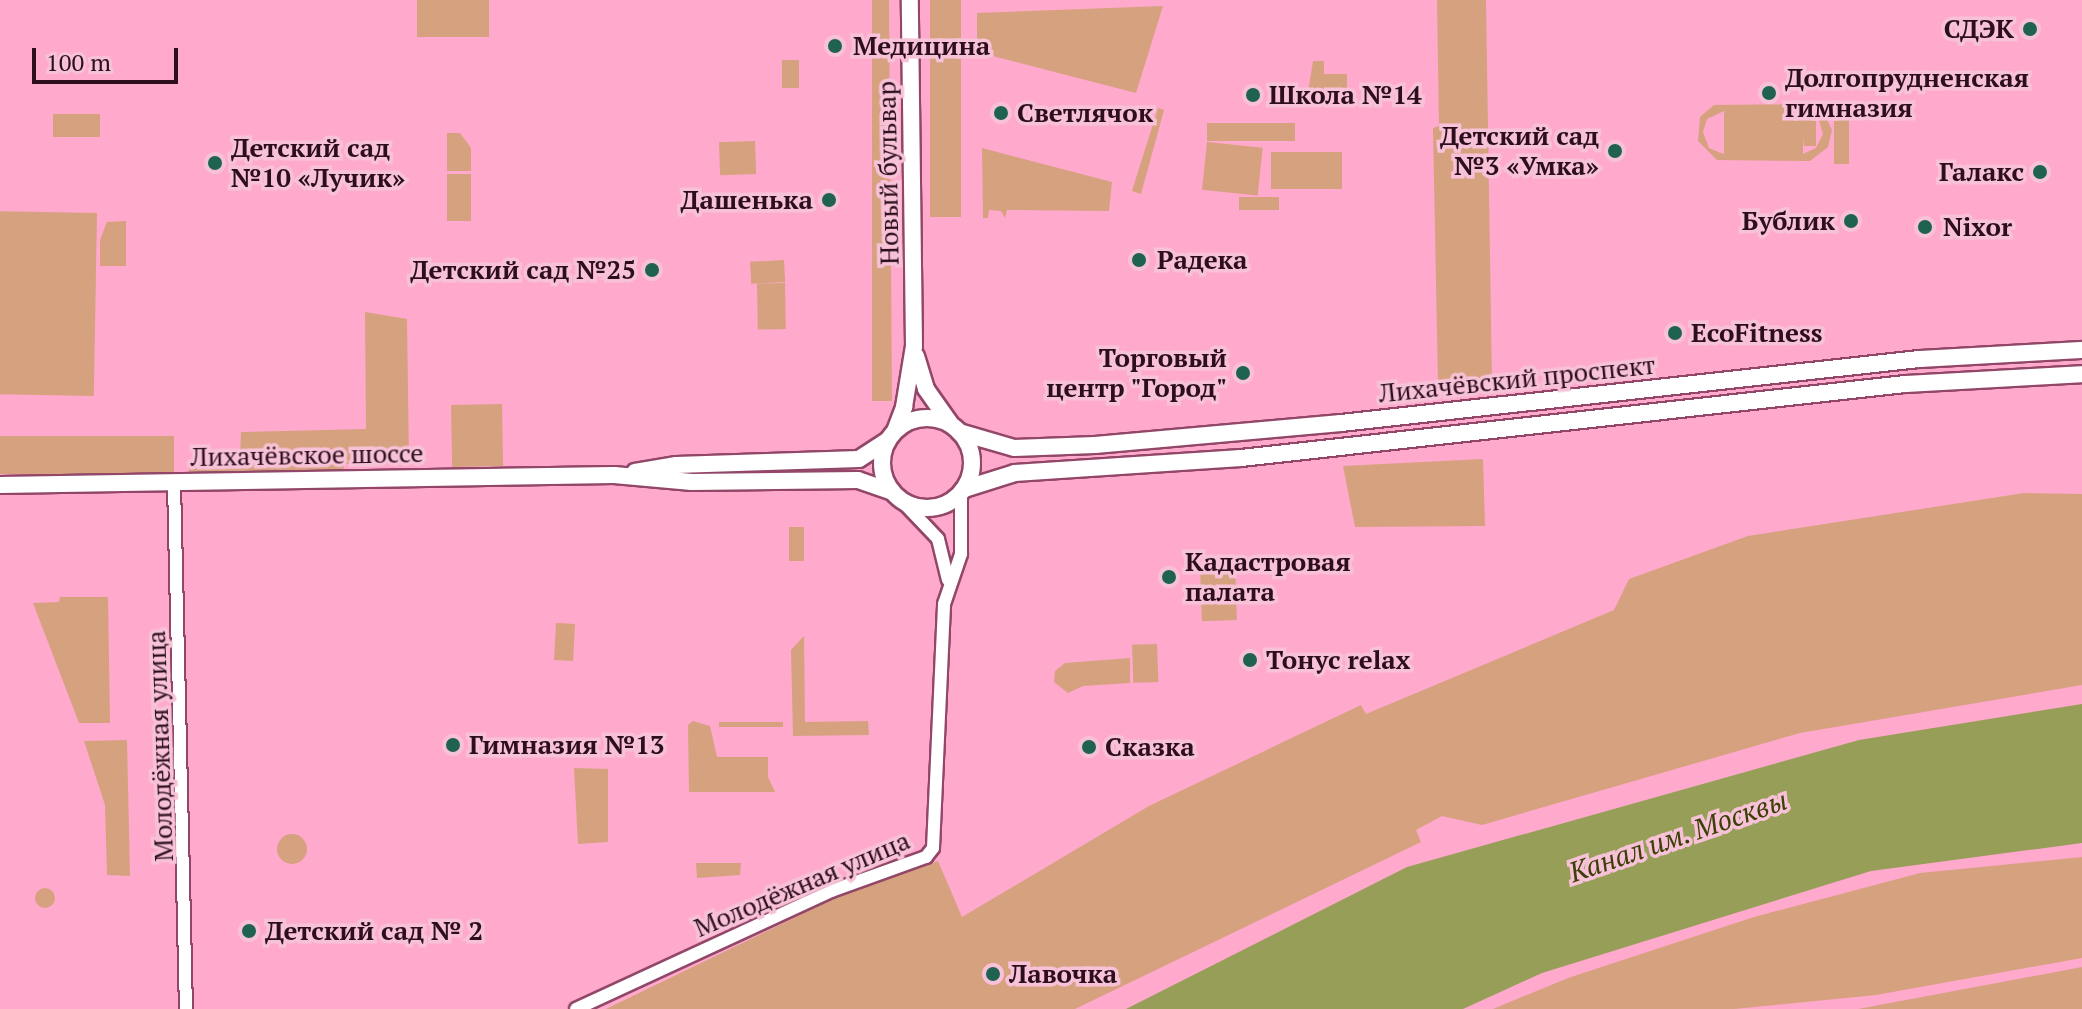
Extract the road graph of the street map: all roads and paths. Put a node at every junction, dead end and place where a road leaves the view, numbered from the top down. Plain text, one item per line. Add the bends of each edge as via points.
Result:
1 (910, 0) edge
2 (2082, 342) edge
3 (914, 346) junction
4 (2058, 350) junction
5 (2082, 350) edge
6 (2082, 374) edge
7 (956, 430) junction
8 (891, 436) junction
9 (614, 475) junction
10 (174, 482) junction
11 (0, 485) edge
12 (963, 490) junction
13 (897, 497) junction
14 (948, 584) junction
15 (186, 1009) edge
16 (576, 1009) edge

1 - 3 main road, Новый бульвар
2 - 4 main road
3 - 7 main road, Новый бульвар via 926,389
3 - 8 main road, Новый бульвар via 904,407
4 - 5 main road, Лихачёвский проспект
4 - 7 main road, Лихачёвский проспект via 1919,359 1095,445 1014,448
6 - 12 main road, Лихачёвский проспект via 1905,384 1241,458 1015,473
7 - 8 main road, Лихачёвский проспект via 924,418
7 - 12 main road via 972,460
8 - 9 main road, Лихачёвское шоссе via 859,459 676,465
8 - 13 main road via 882,469
9 - 10 main road, Лихачёвское шоссе
9 - 13 main road, Лихачёвское шоссе via 692,482 858,480
10 - 11 main road, Лихачёвское шоссе
10 - 15 street, Молодёжная улица
12 - 13 main road, Лихачёвский проспект via 938,507
12 - 14 street, Молодёжная улица via 961,554
13 - 14 street, Молодёжная улица via 938,539 946,556
14 - 16 street, Молодёжная улица via 937,840 926,857 831,891

